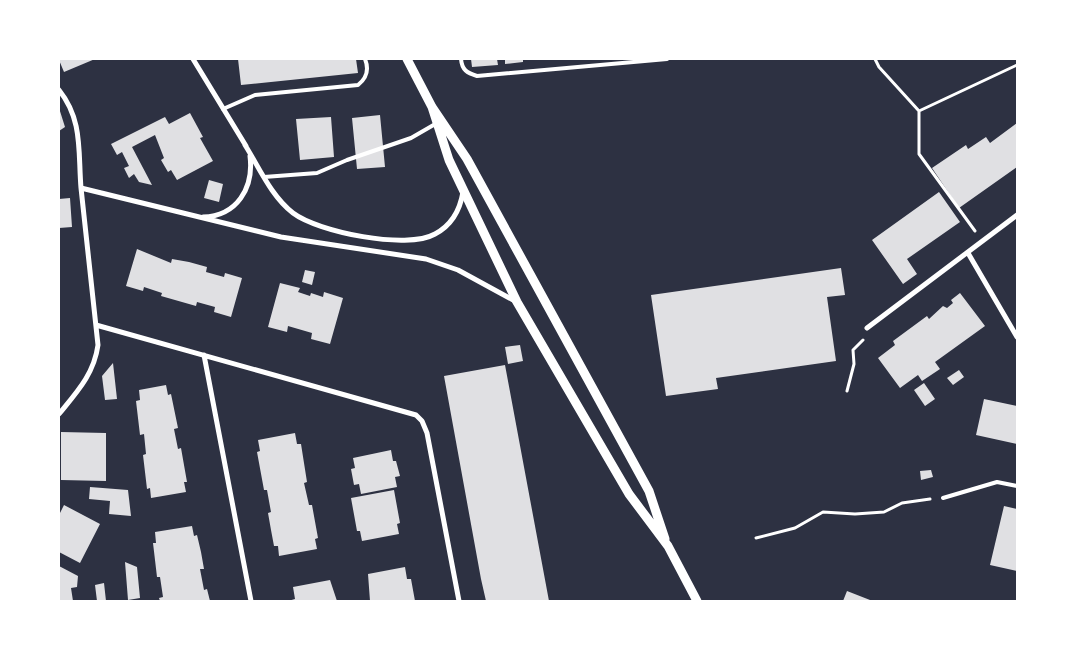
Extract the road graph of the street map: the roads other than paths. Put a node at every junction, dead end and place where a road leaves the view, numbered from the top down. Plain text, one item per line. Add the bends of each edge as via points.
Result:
1 (365, 59) edge
2 (407, 59) edge
3 (461, 59) edge
4 (607, 59) edge
5 (667, 59) edge
6 (196, 60) edge
7 (608, 65) junction
8 (59, 90) edge
9 (432, 107) junction
10 (223, 108) junction
11 (437, 123) junction
12 (245, 145) junction
13 (264, 177) junction
14 (81, 188) junction
15 (464, 191) junction
16 (1017, 215) edge
17 (193, 216) junction
18 (968, 253) junction
19 (517, 302) junction
20 (96, 325) junction
21 (867, 328) road end
22 (1017, 337) edge
23 (204, 355) junction
24 (59, 414) edge
25 (1017, 486) edge
26 (943, 498) road end
27 (668, 546) junction
28 (251, 601) edge
29 (458, 601) edge
30 (697, 601) edge

1 - 10 lane via 367,72 358,85 255,95
2 - 9 street
3 - 7 lane via 468,74 477,76
4 - 7 lane
5 - 7 lane
6 - 10 street
8 - 14 street via 76,119
9 - 11 street
9 - 27 street via 467,158 649,491
10 - 12 street
11 - 13 lane via 411,138 317,173
11 - 15 street via 449,160
12 - 13 street
12 - 17 street via 252,168 246,192 229,210 205,217
13 - 15 street via 281,202 308,222 343,233 406,241 421,240 446,228 458,211
14 - 17 street
14 - 20 street
15 - 19 street
16 - 18 street
17 - 19 street via 281,238 426,259 458,270
18 - 21 street
18 - 22 street
19 - 27 street via 630,494
20 - 23 street
20 - 24 street via 98,344 92,370
23 - 28 street
23 - 29 street via 408,411 422,420 427,432
25 - 26 lane via 997,482
27 - 30 street

